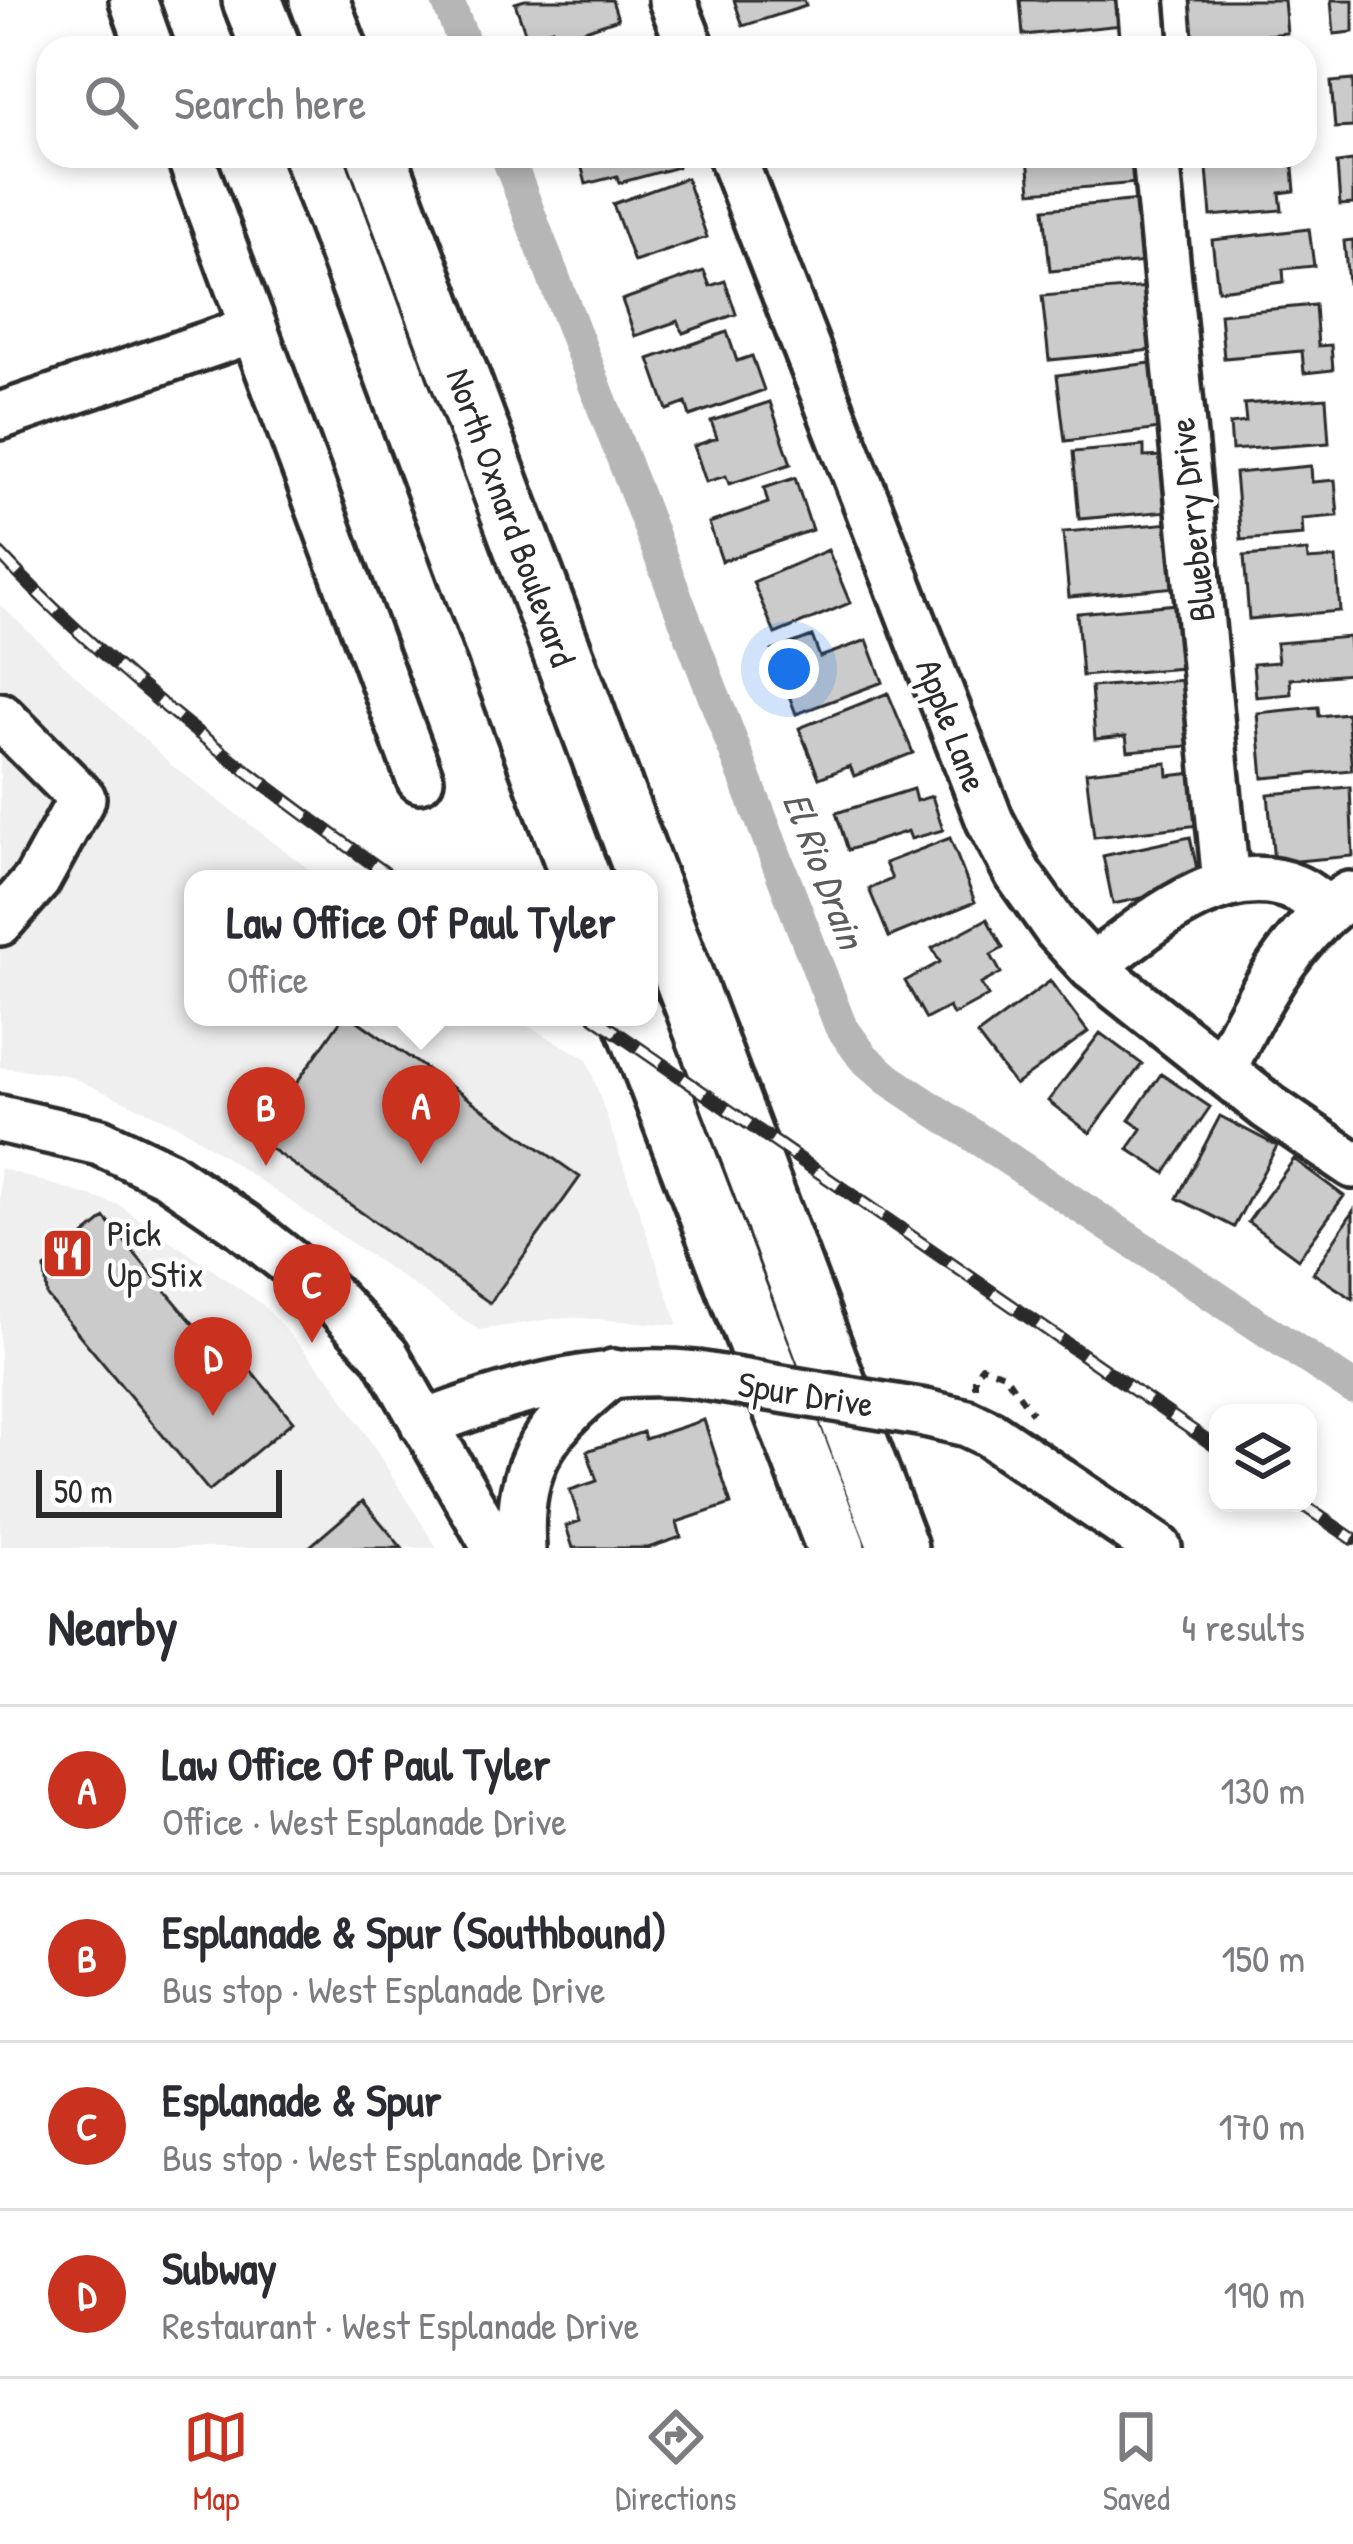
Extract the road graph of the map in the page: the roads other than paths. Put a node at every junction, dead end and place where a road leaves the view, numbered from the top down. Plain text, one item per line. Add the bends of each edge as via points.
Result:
1 (133, 0) edge
2 (252, 0) edge
3 (672, 0) edge
4 (1141, 0) edge
5 (146, 36) edge
6 (266, 36) edge
7 (686, 36) edge
8 (1144, 36) edge
9 (194, 168) edge
10 (317, 168) edge
11 (381, 168) edge
12 (738, 168) edge
13 (1157, 168) edge
14 (254, 329) junction
15 (0, 416) edge
16 (0, 716) edge
17 (420, 779) dead end
18 (577, 870) edge
19 (644, 870) edge
20 (1226, 883) junction
21 (1340, 901) edge
22 (658, 909) edge
23 (0, 922) edge
24 (1092, 967) junction
25 (635, 1026) edge
26 (1223, 1070) junction
27 (0, 1119) edge
28 (1353, 1165) edge
29 (616, 1371) junction
30 (424, 1424) junction
31 (496, 1548) edge
32 (522, 1548) edge
33 (836, 1548) edge
34 (898, 1548) edge
35 (1158, 1548) edge

1 - 5 street
2 - 6 main road
3 - 7 street
4 - 8 street
9 - 14 street
10 - 18 main road, North Oxnard Boulevard
11 - 19 main road, North Oxnard Boulevard
12 - 24 street, Apple Lane via 990,821 1018,874
13 - 20 street, Blueberry Drive
14 - 15 street
14 - 17 street
16 - 23 street via 82,798 37,880
20 - 21 street via 1294,887
20 - 24 street via 1163,914
21 - 26 street via 1248,1016
22 - 34 main road, North Oxnard Boulevard
24 - 26 street, Apple Lane
25 - 33 main road
26 - 28 street, Apple Lane
27 - 30 street via 100,1142 167,1174 242,1225 358,1324 386,1355
29 - 30 street, Spur Drive
29 - 32 street via 560,1417 535,1454
29 - 35 street, Spur Drive, bridge via 697,1376 968,1423
30 - 31 street

